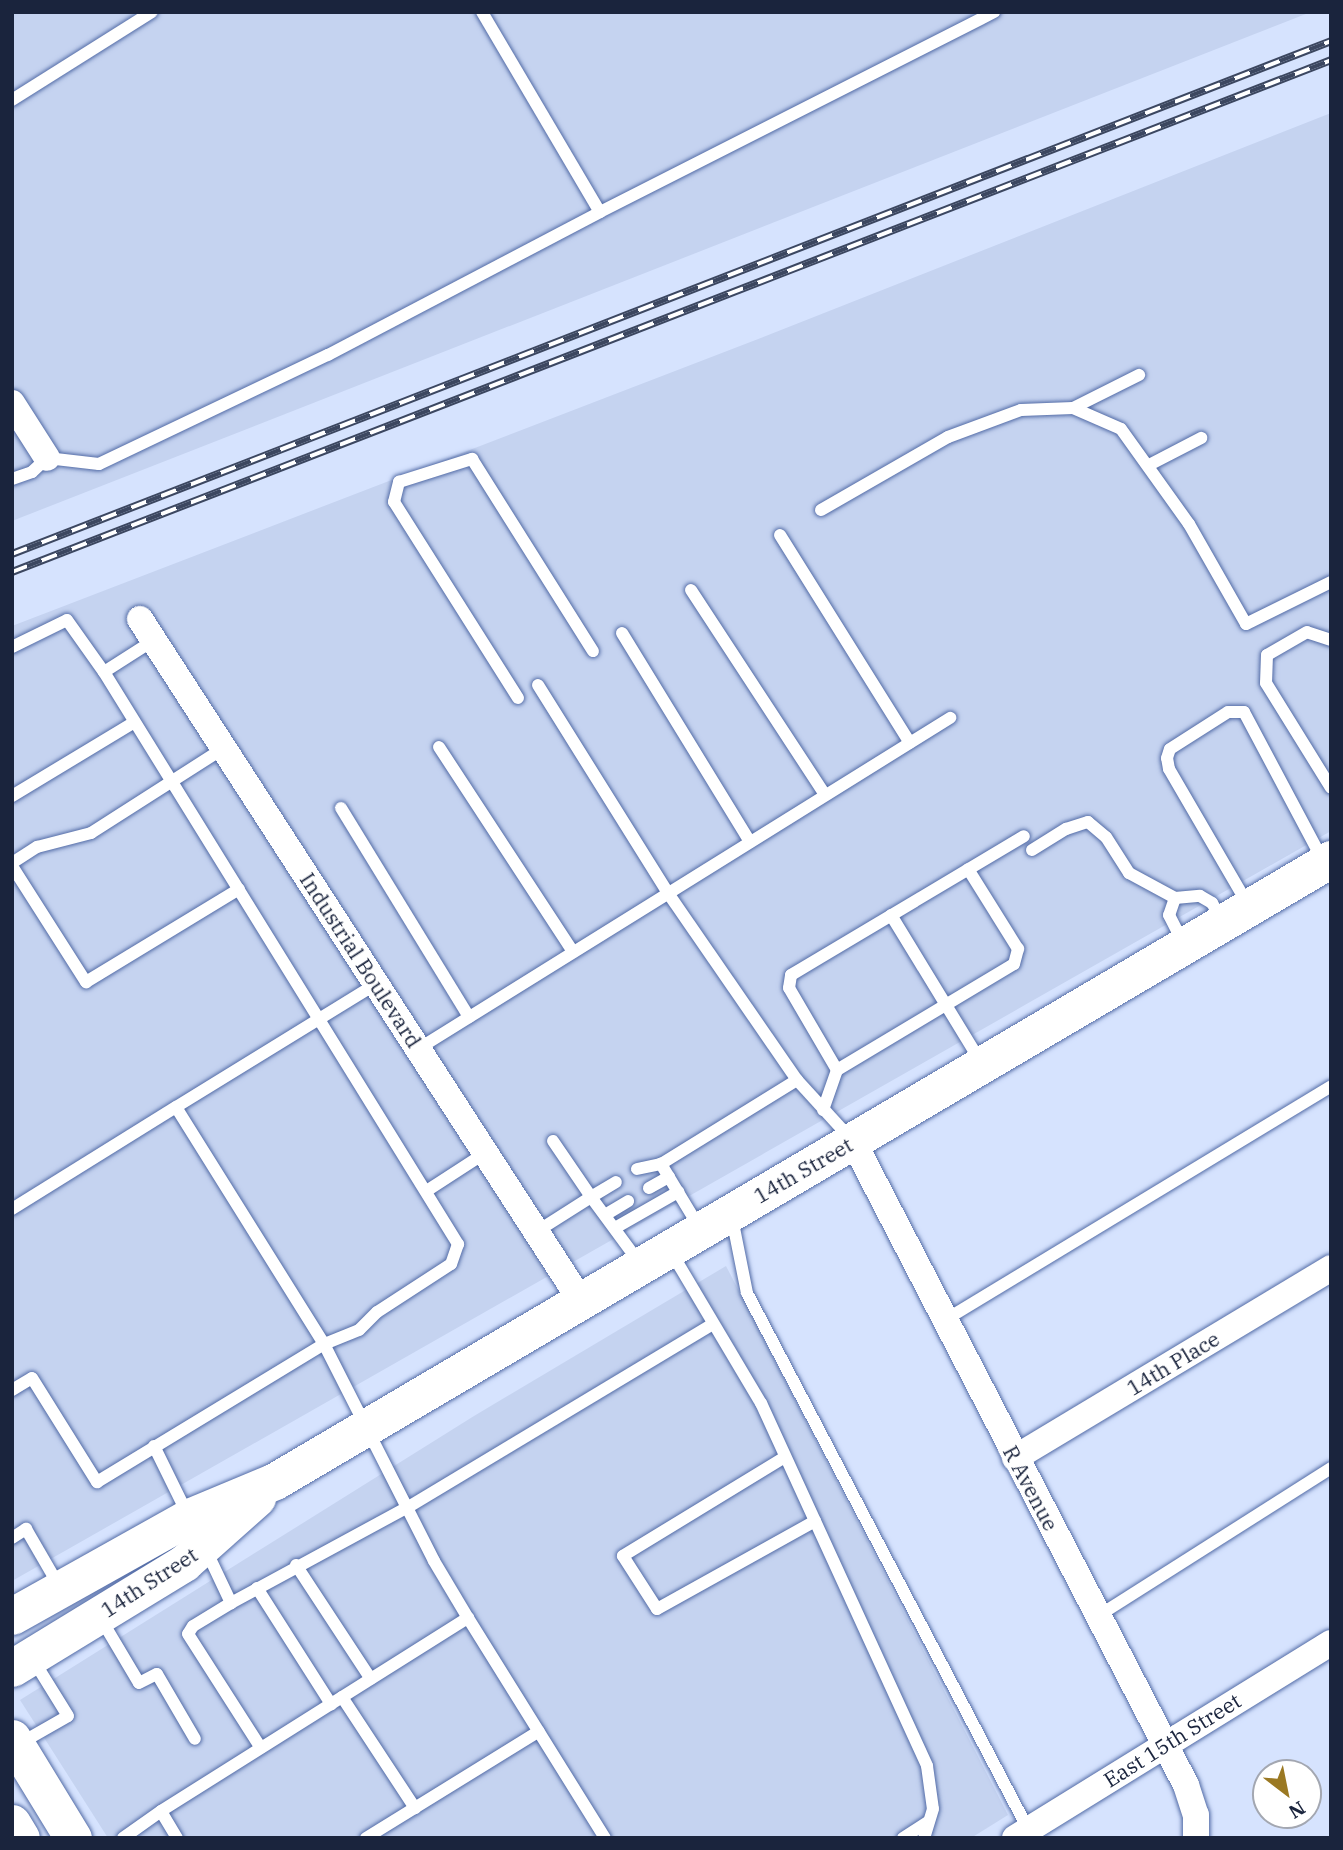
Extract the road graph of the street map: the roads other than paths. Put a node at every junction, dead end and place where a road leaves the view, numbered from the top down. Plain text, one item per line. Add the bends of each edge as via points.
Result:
1 (152, 12) edge
2 (482, 12) edge
3 (994, 12) edge
4 (12, 100) edge
5 (600, 212) junction
6 (1139, 375) dead end
7 (12, 404) edge
8 (1073, 408) junction
9 (1201, 438) dead end
10 (47, 458) junction
11 (1149, 465) junction
12 (12, 479) edge
13 (821, 510) dead end
14 (780, 535) dead end
15 (1331, 582) edge
16 (691, 590) dead end
17 (147, 629) joint
18 (622, 633) dead end
19 (1331, 640) edge
20 (12, 647) edge
21 (593, 651) dead end
22 (104, 672) junction
23 (538, 685) dead end
24 (518, 698) dead end
25 (950, 718) dead end
26 (133, 723) junction
27 (910, 743) junction
28 (439, 747) dead end
29 (224, 748) junction
30 (173, 783) junction
31 (1331, 788) edge
32 (825, 795) junction
33 (12, 796) edge
34 (341, 808) dead end
35 (1024, 836) dead end
36 (750, 842) junction
37 (1032, 850) dead end
38 (1327, 861) edge
39 (12, 864) edge
40 (968, 869) junction
41 (239, 889) junction
42 (668, 893) junction
43 (1175, 898) junction
44 (891, 915) junction
45 (1236, 915) junction
46 (1184, 945) junction
47 (573, 952) junction
48 (376, 984) junction
49 (948, 1004) junction
50 (469, 1017) junction
51 (319, 1019) junction
52 (418, 1049) junction
53 (982, 1064) junction
54 (837, 1070) junction
55 (797, 1080) junction
56 (1331, 1086) edge
57 (176, 1107) junction
58 (823, 1110) junction
59 (553, 1141) dead end
60 (853, 1141) junction
61 (485, 1153) junction
62 (662, 1164) junction
63 (637, 1169) dead end
64 (669, 1177) junction
65 (616, 1182) dead end
66 (649, 1188) dead end
67 (428, 1190) junction
68 (678, 1192) junction
69 (591, 1197) junction
70 (628, 1201) dead end
71 (12, 1209) edge
72 (605, 1215) junction
73 (716, 1221) junction
74 (615, 1228) junction
75 (536, 1233) junction
76 (655, 1257) junction
77 (1331, 1268) edge
78 (580, 1301) junction
79 (944, 1320) junction
80 (713, 1324) junction
81 (324, 1344) junction
82 (12, 1390) edge
83 (367, 1427) junction
84 (154, 1446) junction
85 (785, 1457) junction
86 (1015, 1458) junction
87 (1331, 1468) edge
88 (410, 1506) junction
89 (815, 1521) junction
90 (196, 1532) junction
91 (12, 1538) edge
92 (296, 1565) junction
93 (257, 1588) junction
94 (61, 1589) junction
95 (231, 1603) junction
96 (100, 1615) junction
97 (12, 1616) edge
98 (1098, 1616) junction
99 (468, 1618) junction
100 (1331, 1643) edge
101 (22, 1663) edge
102 (371, 1679) junction
103 (336, 1701) junction
104 (539, 1731) junction
105 (195, 1739) dead end
106 (14, 1742) edge
107 (1164, 1744) junction
108 (261, 1748) junction
109 (415, 1808) junction
110 (161, 1811) junction
111 (928, 1822) junction
112 (12, 1823) edge
113 (1021, 1833) edge
114 (22, 1838) edge
115 (73, 1838) edge
116 (123, 1838) edge
117 (177, 1838) edge
118 (366, 1838) edge
119 (605, 1838) edge
120 (904, 1838) edge
121 (924, 1838) edge
122 (1196, 1838) edge

1 - 4 lane
2 - 5 lane
3 - 5 lane
5 - 10 lane via 328,355 99,464
6 - 8 lane
7 - 10 street
8 - 11 lane via 1121,429
8 - 13 lane via 1021,410 948,437
9 - 11 lane
10 - 12 lane via 32,472
11 - 15 lane via 1246,624
14 - 27 lane
16 - 32 lane
17 - 22 lane
17 - 29 street, Industrial Boulevard
18 - 36 lane
19 - 31 lane via 1307,632 1267,655 1266,664 1266,683
20 - 22 lane via 67,620
21 - 24 lane via 471,459 399,482 394,502
22 - 26 lane
23 - 42 lane
25 - 27 lane
26 - 30 lane
26 - 33 lane
27 - 32 lane
28 - 47 lane
29 - 30 lane
29 - 48 street, Industrial Boulevard
30 - 39 lane via 91,833 37,847
30 - 41 lane
32 - 36 lane
34 - 50 lane
35 - 40 lane
36 - 42 lane
37 - 43 lane via 1066,829 1088,822 1105,837 1129,873
38 - 45 main road, 14th Street
38 - 45 lane via 1244,712 1228,712 1170,749 1167,758
39 - 41 lane via 86,982
40 - 44 lane
40 - 49 lane via 1018,949 1014,964
41 - 51 lane
42 - 47 lane
42 - 55 lane
43 - 45 lane via 1200,896
43 - 46 lane via 1169,915
44 - 49 lane
44 - 54 lane via 791,975 789,988
45 - 46 main road, 14th Street
46 - 53 main road, 14th Street
47 - 50 lane
48 - 51 lane
48 - 52 street, Industrial Boulevard
49 - 53 lane
49 - 54 lane
50 - 52 lane
51 - 57 lane
51 - 67 lane
52 - 61 street, Industrial Boulevard
53 - 60 main road, 14th Street
54 - 58 lane
55 - 58 lane
55 - 62 lane
56 - 79 lane
57 - 71 lane
57 - 81 lane
58 - 60 lane
59 - 69 lane
60 - 73 main road, 14th Street
60 - 79 street, R Avenue
61 - 67 lane
61 - 75 street, Industrial Boulevard
62 - 63 lane
62 - 64 lane
64 - 66 lane
64 - 68 lane
65 - 69 lane
67 - 81 lane via 458,1244 451,1264 377,1312 359,1330
68 - 73 lane
68 - 74 lane
69 - 72 lane
69 - 75 lane
70 - 72 lane
72 - 74 lane
73 - 76 main road, 14th Street
73 - 113 lane via 747,1293
74 - 76 lane
75 - 78 street, Industrial Boulevard
76 - 78 main road, 14th Street
76 - 80 lane
77 - 86 street, 14th Place
78 - 83 main road, 14th Street
79 - 86 street, R Avenue
80 - 85 lane via 761,1403
80 - 88 lane
81 - 83 lane
81 - 84 lane
82 - 84 lane via 32,1378 97,1482
83 - 88 lane
83 - 90 main road, 14th Street
84 - 90 lane
85 - 89 lane
85 - 89 lane via 623,1556 657,1609
86 - 98 street, R Avenue
87 - 98 lane
88 - 92 lane
88 - 99 lane via 434,1561
89 - 111 lane via 927,1766 933,1809
90 - 94 main road, 14th Street
90 - 95 lane
90 - 96 main road, 14th Street
91 - 94 lane via 26,1529
92 - 93 lane
92 - 102 lane
93 - 95 lane
93 - 103 lane
94 - 97 main road, 14th Street
95 - 108 lane via 193,1626 188,1634
96 - 101 main road, 14th Street
96 - 105 lane via 139,1683 157,1674
98 - 107 street, R Avenue
99 - 102 lane
99 - 104 lane
100 - 107 street, East 15th Street
101 - 106 lane via 68,1716
102 - 103 lane
103 - 108 lane
103 - 109 lane
104 - 109 lane
104 - 119 lane
106 - 115 main road
107 - 113 street, East 15th Street
107 - 122 street, R Avenue via 1192,1805
108 - 110 lane
109 - 118 lane
110 - 116 lane
110 - 117 lane
111 - 120 lane
111 - 121 lane
112 - 114 main road

